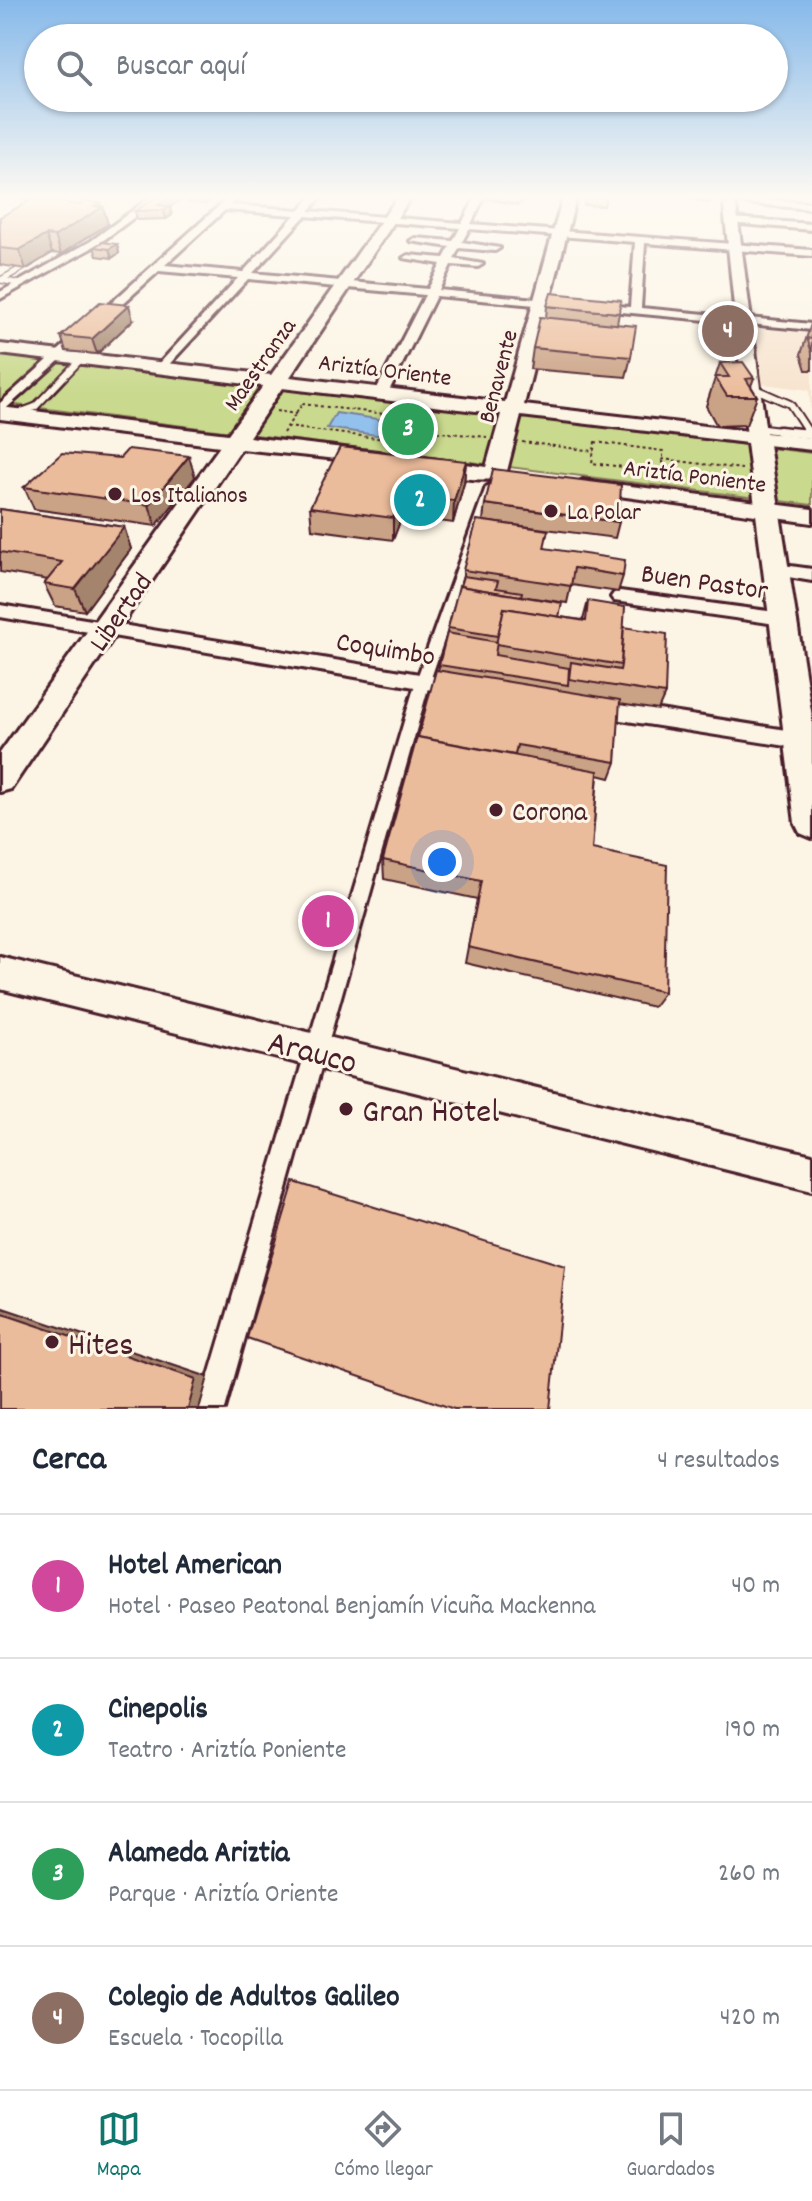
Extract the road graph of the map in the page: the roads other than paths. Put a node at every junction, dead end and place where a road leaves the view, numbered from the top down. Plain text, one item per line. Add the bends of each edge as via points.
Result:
1 (30, 263) edge
2 (56, 263) edge
3 (165, 263) edge
4 (258, 263) edge
5 (359, 263) edge
6 (446, 263) edge
7 (465, 263) edge
8 (552, 263) edge
9 (638, 263) edge
10 (737, 263) edge
11 (478, 264) dead end
12 (159, 268) junction
13 (246, 276) junction
14 (21, 284) junction
15 (343, 285) junction
16 (432, 292) junction
17 (0, 296) edge
18 (542, 302) junction
19 (635, 311) junction
20 (743, 321) junction
21 (812, 327) edge
22 (0, 349) edge
23 (66, 357) junction
24 (162, 368) junction
25 (276, 382) junction
26 (751, 387) junction
27 (381, 394) junction
28 (512, 410) junction
29 (5, 413) edge
30 (757, 436) junction
31 (811, 438) edge
32 (234, 441) junction
33 (502, 476) junction
34 (555, 483) edge
35 (767, 510) junction
36 (812, 516) edge
37 (776, 570) junction
38 (812, 575) edge
39 (620, 597) dead end
40 (0, 611) edge
41 (783, 619) junction
42 (107, 629) junction
43 (423, 681) junction
44 (470, 689) edge
45 (580, 706) edge
46 (806, 741) edge
47 (0, 779) edge
48 (812, 823) edge
49 (0, 973) edge
50 (315, 1051) junction
51 (812, 1173) edge
52 (212, 1409) edge

1 - 14 lane via 1,280
2 - 14 street
3 - 12 street
4 - 13 street
5 - 15 main road, Maestranza
6 - 16 street
7 - 11 street
8 - 18 main road, Benavente
9 - 19 street
10 - 20 main road
12 - 13 street
12 - 23 street
13 - 15 street
13 - 24 street
14 - 17 street
15 - 16 street
15 - 25 main road, Maestranza
16 - 18 street
16 - 27 street
18 - 19 street
18 - 28 main road, Benavente
19 - 20 street
20 - 21 street
20 - 26 main road
22 - 23 main road, Ariztía Oriente
23 - 24 main road, Ariztía Oriente
23 - 29 street
23 - 29 lane via 78,362 35,407
24 - 25 main road, Ariztía Oriente
25 - 27 main road, Ariztía Oriente
25 - 32 main road, Maestranza
26 - 30 main road
26 - 31 lane via 790,404
27 - 28 main road, Ariztía Oriente
28 - 30 main road, Ariztía Oriente
28 - 33 main road, Benavente
29 - 32 main road
30 - 31 main road, Ariztía Oriente
30 - 35 main road
32 - 33 main road via 281,436 422,454
32 - 42 main road, Libertad
33 - 43 street
34 - 35 main road, Ariztía Poniente
35 - 36 main road, Ariztía Poniente
35 - 37 main road
37 - 38 street
37 - 41 main road
39 - 41 street, Buen Pastor
40 - 42 street, Coquimbo
41 - 46 main road
42 - 43 street, Coquimbo
42 - 47 main road, Libertad
43 - 44 street, Coquimbo
43 - 50 street
45 - 46 street
46 - 48 main road
49 - 50 street, Arauco
50 - 51 street, Arauco
50 - 52 street

